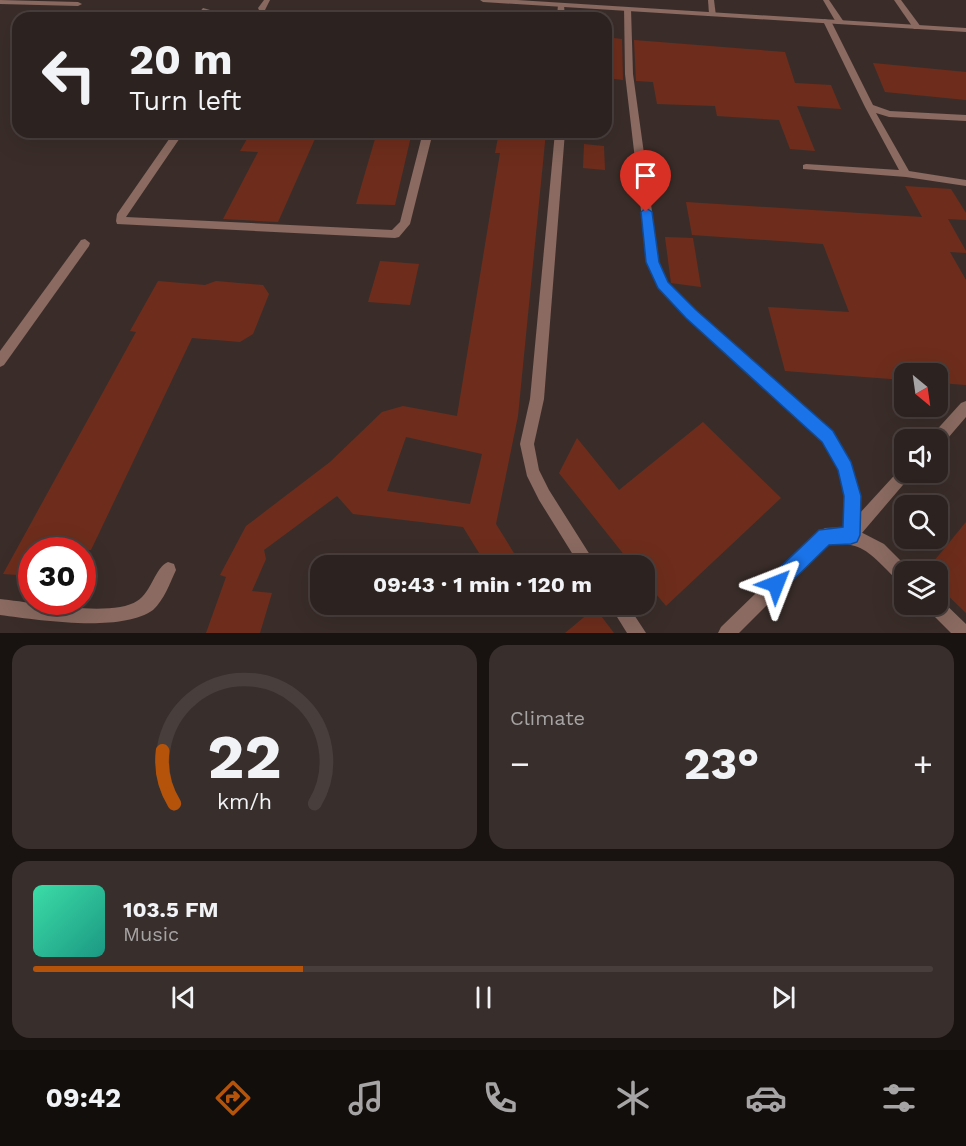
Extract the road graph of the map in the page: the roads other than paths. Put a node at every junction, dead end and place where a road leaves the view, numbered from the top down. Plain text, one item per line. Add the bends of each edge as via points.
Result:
1 (267, 0) edge
2 (483, 0) edge
3 (711, 0) edge
4 (826, 0) edge
5 (897, 0) edge
6 (0, 2) edge
7 (549, 2) edge
8 (78, 4) dead end
9 (560, 5) junction
10 (262, 8) dead end
11 (627, 9) junction
12 (561, 12) edge
13 (713, 14) junction
14 (827, 21) junction
15 (840, 22) junction
16 (917, 27) junction
17 (966, 30) edge
18 (869, 107) junction
19 (966, 118) edge
20 (174, 138) edge
21 (426, 138) edge
22 (559, 138) edge
23 (806, 167) dead end
24 (906, 174) junction
25 (966, 183) edge
26 (85, 243) dead end
27 (0, 361) edge
28 (966, 407) edge
29 (947, 429) edge
30 (897, 483) edge
31 (851, 535) junction
32 (582, 555) edge
33 (894, 566) edge
34 (168, 570) dead end
35 (0, 607) edge
36 (625, 615) edge
37 (945, 615) edge
38 (637, 633) edge
39 (727, 633) edge
40 (963, 633) edge

1 - 10 street
2 - 7 street
3 - 13 street
4 - 15 street
5 - 16 street
6 - 8 street
7 - 9 street
9 - 11 street
9 - 12 street
11 - 13 street
11 - 31 street via 629,74 652,262 672,296 828,436 845,468 852,496
13 - 14 street
14 - 15 street
14 - 18 street
15 - 16 street
16 - 17 street
18 - 19 street via 889,114
18 - 24 street
20 - 21 street via 121,221 395,234 405,224
22 - 32 street via 537,399 526,444 532,471 544,495
23 - 24 street
24 - 25 street
26 - 27 street
28 - 29 street
30 - 31 street
31 - 33 street via 878,550
31 - 39 street via 825,536
34 - 35 street via 155,595 144,608 130,615 109,617
36 - 38 street
37 - 40 street

